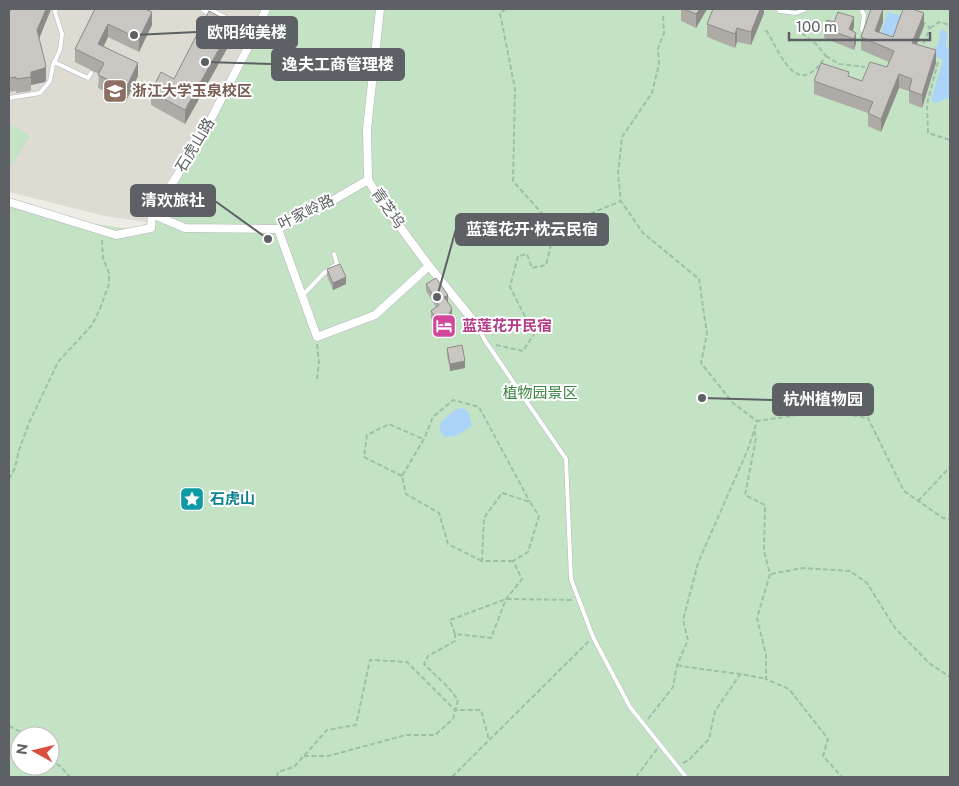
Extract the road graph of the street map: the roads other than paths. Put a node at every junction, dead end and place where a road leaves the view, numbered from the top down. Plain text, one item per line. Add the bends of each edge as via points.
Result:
1 (56, 9) edge
2 (205, 9) edge
3 (266, 9) edge
4 (380, 9) edge
5 (778, 9) edge
6 (805, 9) edge
7 (861, 9) edge
8 (230, 22) edge
9 (862, 30) edge
10 (54, 62) junction
11 (91, 73) dead end
12 (9, 98) edge
13 (368, 180) junction
14 (9, 202) edge
15 (152, 214) junction
16 (278, 229) junction
17 (334, 254) dead end
18 (429, 266) junction
19 (302, 296) junction
20 (476, 324) joint
21 (686, 777) edge

1 - 10 lane via 62,34
2 - 8 street
3 - 15 street, 石虎山路 via 199,142
4 - 13 street, 青芝坞 via 367,129
5 - 6 lane via 796,13
7 - 9 lane via 864,15
10 - 11 lane via 88,78
10 - 12 lane via 50,80 40,93
13 - 16 street, 叶家岭路
13 - 18 street, 青芝坞
14 - 15 street, 石虎山路 via 116,235 150,228
15 - 16 street, 叶家岭路 via 184,228
16 - 19 street
17 - 19 lane via 337,264
18 - 19 street via 374,315 317,337
18 - 20 street, 青芝坞
20 - 21 lane via 566,459 570,579 593,637 630,707

